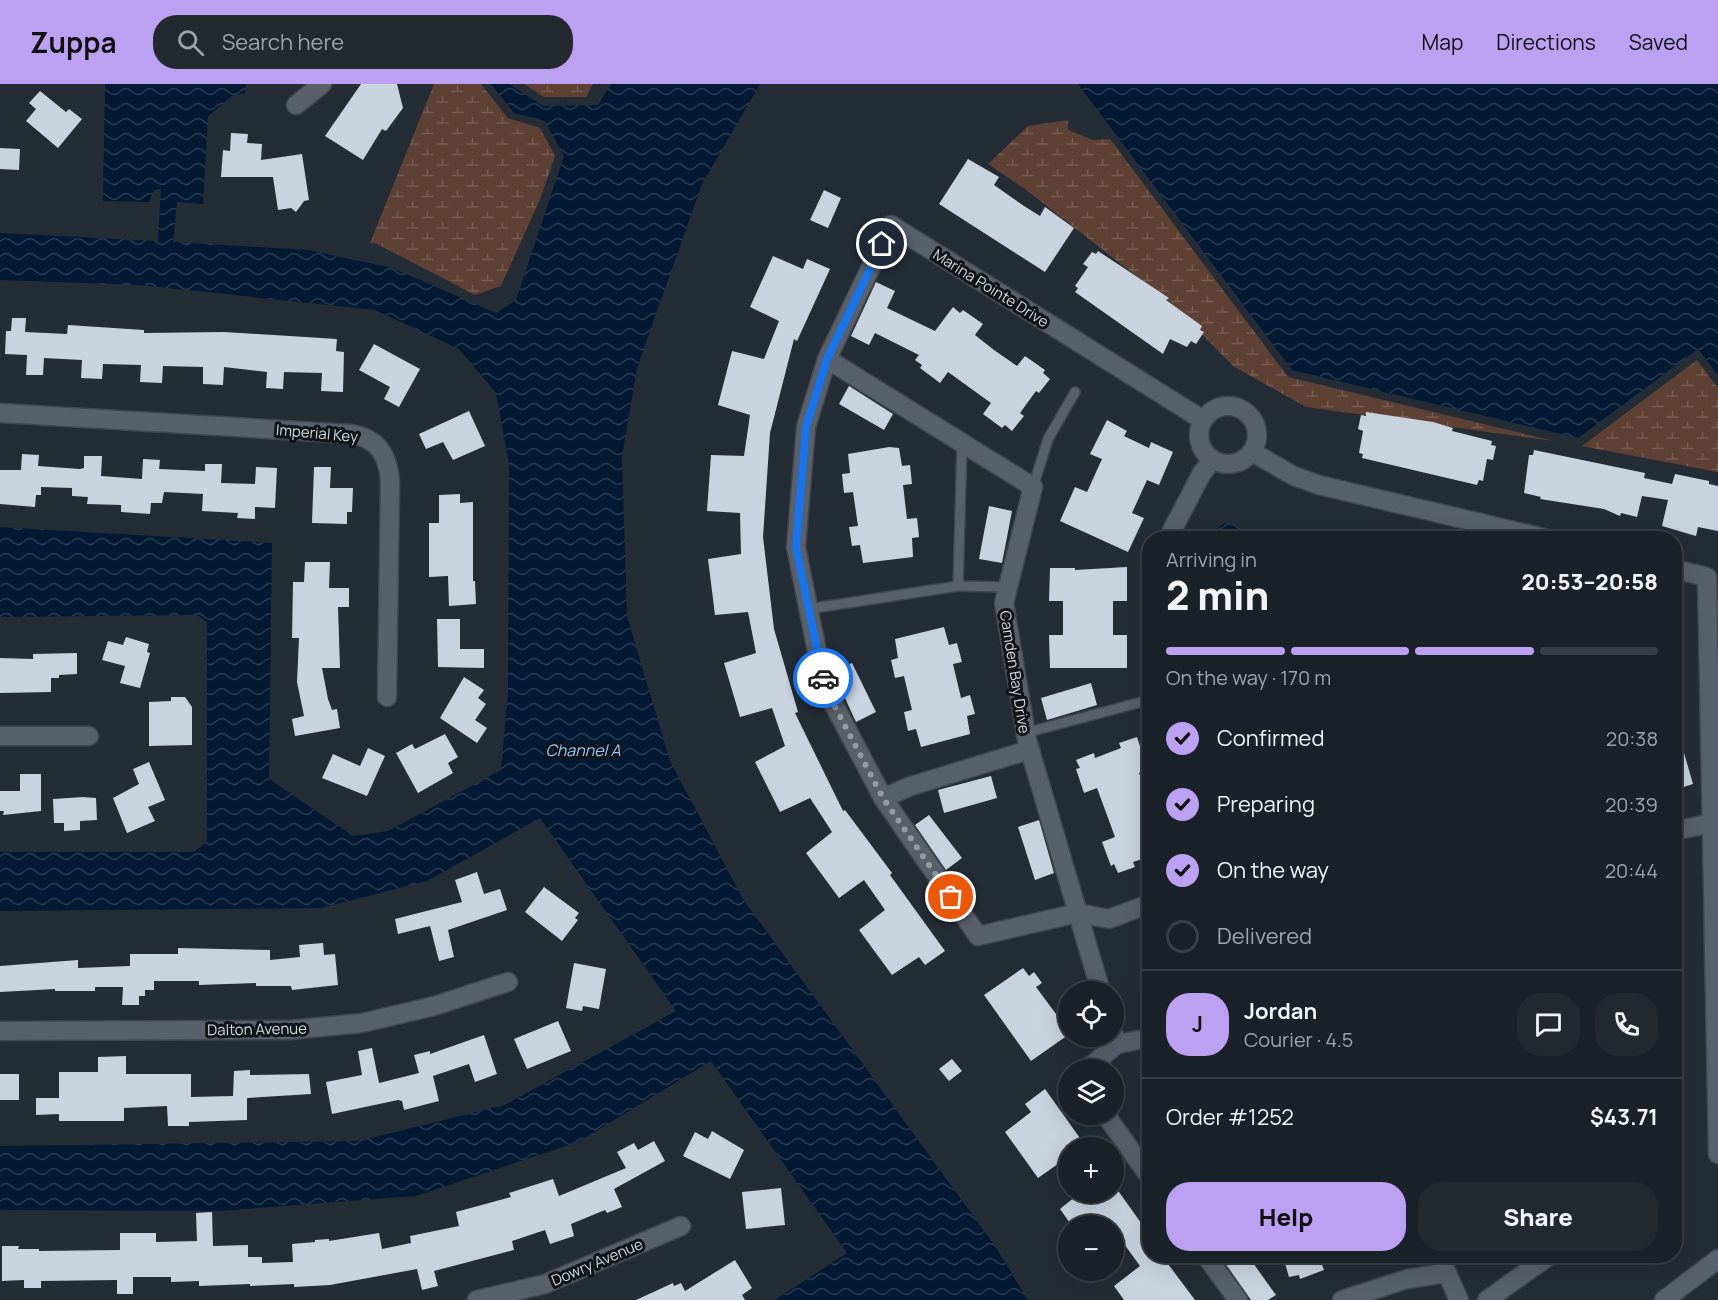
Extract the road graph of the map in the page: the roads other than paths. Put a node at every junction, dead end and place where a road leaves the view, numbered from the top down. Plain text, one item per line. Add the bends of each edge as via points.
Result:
1 (322, 84) edge
2 (296, 105) dead end
3 (827, 359) junction
4 (1075, 392) dead end
5 (0, 413) edge
6 (1203, 420) junction
7 (962, 443) junction
8 (1252, 452) junction
9 (1212, 460) junction
10 (1033, 488) junction
11 (1172, 531) edge
12 (1514, 531) edge
13 (1682, 572) edge
14 (958, 586) junction
15 (1008, 587) junction
16 (808, 609) junction
17 (387, 698) dead end
18 (1142, 702) edge
19 (0, 736) edge
20 (89, 736) dead end
21 (1027, 741) junction
22 (883, 798) junction
23 (1712, 823) junction
24 (1682, 829) edge
25 (1142, 907) edge
26 (1078, 913) junction
27 (1098, 981) edge
28 (508, 982) dead end
29 (0, 1031) edge
30 (1124, 1038) edge
31 (1142, 1038) edge
32 (1107, 1047) edge
33 (1096, 1059) edge
34 (1113, 1125) edge
35 (1718, 1154) edge
36 (1142, 1166) edge
37 (681, 1227) dead end
38 (1718, 1259) edge
39 (1211, 1263) edge
40 (1442, 1263) edge
41 (1539, 1263) edge
42 (1447, 1274) junction
43 (477, 1300) edge
44 (1238, 1300) edge
45 (1342, 1300) edge
46 (1459, 1300) edge
47 (1486, 1300) edge
48 (1664, 1300) edge

1 - 2 street
3 - 6 street, Marina Pointe Drive via 891,225
3 - 7 street
3 - 16 street, Marina Pointe Drive via 806,427 796,547
4 - 10 lane via 1048,439
5 - 17 street, Imperial Key via 351,434 374,442 384,455 390,481
6 - 8 street via 1226,406 1245,411 1257,426
6 - 9 street via 1199,441
7 - 10 street
7 - 14 lane
8 - 9 street via 1235,464
8 - 12 street via 1319,485
9 - 11 street
10 - 15 street, Camden Bay Drive
13 - 23 street via 1707,577
14 - 15 lane
14 - 16 lane
15 - 21 street, Camden Bay Drive via 1004,603
16 - 22 street, Marina Pointe Drive via 824,686
18 - 21 lane
19 - 20 street
21 - 22 street
21 - 26 street, Camden Bay Drive
22 - 26 street, Marina Pointe Drive via 978,936
23 - 24 street
23 - 35 street
25 - 26 street via 1109,919
26 - 27 street
28 - 29 street, Dalton Avenue via 434,1006 362,1023 290,1030
30 - 31 street
32 - 33 street
34 - 36 street
37 - 43 street, Dowry Avenue via 545,1284
38 - 48 street
39 - 44 street
40 - 42 street
41 - 47 street
42 - 45 street via 1407,1280
42 - 46 street

